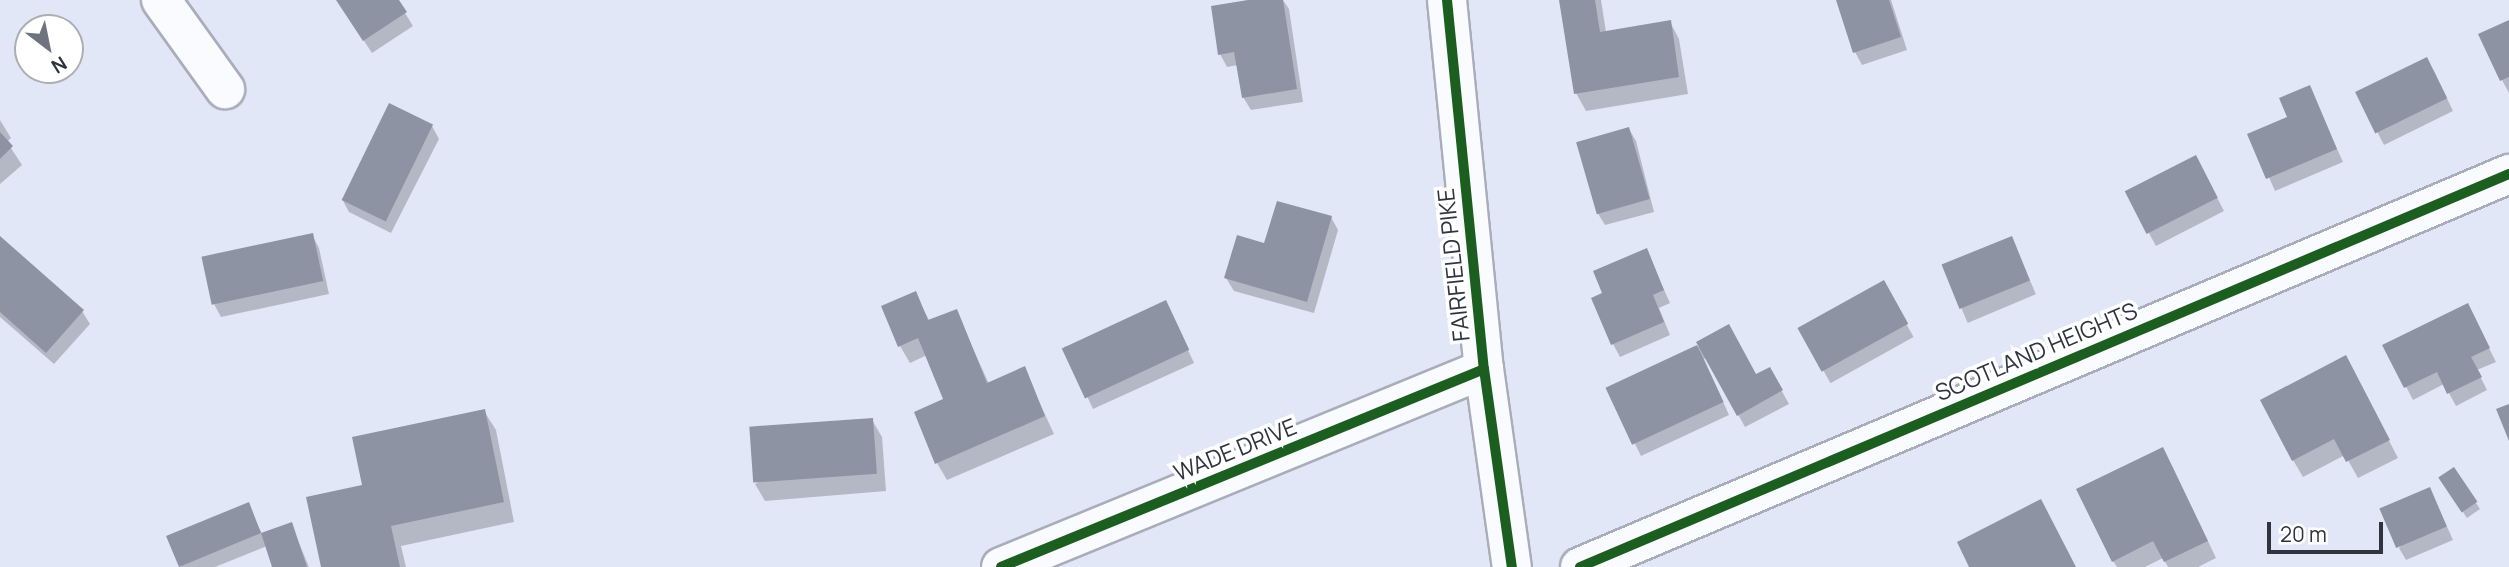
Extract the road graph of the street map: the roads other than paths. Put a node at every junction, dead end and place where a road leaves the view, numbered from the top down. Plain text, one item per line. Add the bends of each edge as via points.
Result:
1 (161, 0) edge
2 (1447, 0) edge
3 (225, 89) dead end
4 (2509, 173) edge
5 (1484, 369) junction
6 (1001, 567) edge
7 (1512, 567) edge
8 (1580, 567) edge

1 - 3 street
2 - 5 street, FAIRFIELD PIKE
4 - 8 street, SCOTLAND HEIGHTS
5 - 6 street, WADE DRIVE
5 - 7 street, FAIRFIELD PIKE

